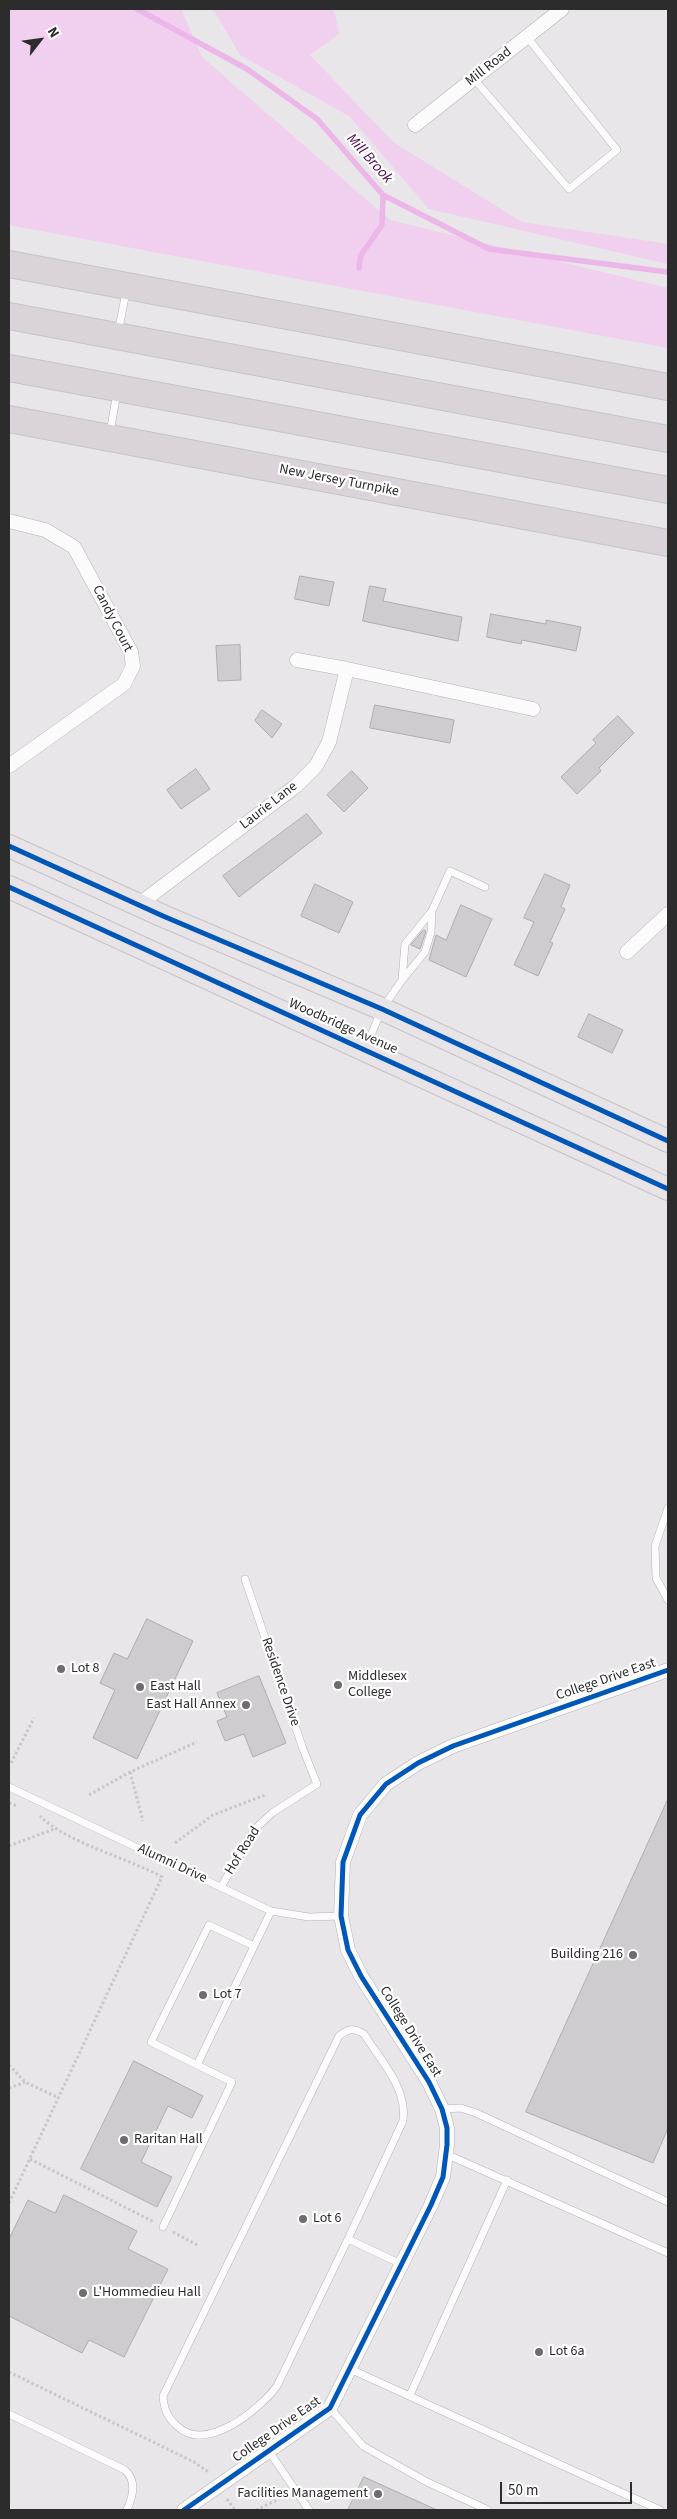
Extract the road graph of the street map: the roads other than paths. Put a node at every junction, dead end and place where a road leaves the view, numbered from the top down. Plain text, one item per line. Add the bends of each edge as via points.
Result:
1 (562, 9) edge
2 (527, 37) junction
3 (474, 78) junction
4 (415, 125) dead end
5 (9, 264) edge
6 (128, 287) junction
7 (9, 316) edge
8 (117, 336) junction
9 (9, 368) edge
10 (668, 387) edge
11 (118, 388) junction
12 (9, 419) edge
13 (109, 438) junction
14 (668, 439) edge
15 (668, 490) edge
16 (9, 520) edge
17 (668, 543) edge
18 (297, 660) dead end
19 (347, 669) junction
20 (533, 709) dead end
21 (9, 766) edge
22 (9, 846) edge
23 (9, 887) edge
24 (485, 887) dead end
25 (9, 899) edge
26 (138, 905) junction
27 (432, 911) junction
28 (668, 914) edge
29 (110, 934) junction
30 (627, 952) dead end
31 (402, 980) junction
32 (382, 1009) junction
33 (365, 1049) junction
34 (668, 1142) edge
35 (668, 1189) edge
36 (668, 1508) edge
37 (245, 1579) dead end
38 (668, 1600) edge
39 (668, 1670) edge
40 (317, 1784) joint
41 (9, 1787) edge
42 (221, 1887) junction
43 (271, 1911) junction
44 (341, 1916) junction
45 (254, 1946) junction
46 (197, 2065) junction
47 (442, 2109) junction
48 (446, 2154) junction
49 (507, 2180) junction
50 (668, 2202) edge
51 (163, 2227) road end
52 (348, 2239) junction
53 (668, 2253) edge
54 (401, 2264) junction
55 (350, 2368) junction
56 (410, 2395) junction
57 (330, 2408) junction
58 (9, 2414) edge
59 (268, 2450) junction
60 (127, 2510) edge
61 (184, 2510) edge
62 (309, 2510) edge
63 (488, 2510) edge
64 (660, 2510) edge

1 - 2 street, Mill Road
2 - 3 street, Mill Road
2 - 3 lane via 617,150 569,189
3 - 4 street, Mill Road
5 - 6 highway
6 - 8 lane
6 - 10 highway
7 - 8 highway
8 - 14 highway
9 - 11 highway
11 - 13 lane
11 - 15 highway
12 - 13 highway, New Jersey Turnpike
13 - 17 highway, New Jersey Turnpike
16 - 21 street, Candy Court via 45,530 74,547 130,652 133,666 124,684
18 - 19 street
19 - 20 street
19 - 26 street, Laurie Lane via 329,742 316,766 296,786
22 - 26 main road
23 - 29 main road, Woodbridge Avenue
24 - 27 lane via 450,871
25 - 29 main road
26 - 32 main road
27 - 31 lane via 431,932 425,952
27 - 31 lane via 404,944
28 - 30 street
29 - 33 main road, Woodbridge Avenue
31 - 32 lane
32 - 33 lane
32 - 34 main road
33 - 35 main road, Woodbridge Avenue
36 - 38 lane via 655,1546 656,1578
37 - 40 lane, Residence Drive
39 - 44 street, College Drive East via 453,1746 386,1784 360,1816 350,1840 343,1862
40 - 42 lane, Hof Road via 272,1813 254,1830
41 - 42 lane, Alumni Drive
42 - 43 lane, Alumni Drive
43 - 44 lane, Alumni Drive via 309,1917
43 - 45 lane
44 - 47 street, College Drive East via 348,1950 430,2082
45 - 46 lane
45 - 46 lane via 208,1925 151,2042
46 - 51 lane via 232,2082
47 - 48 street, College Drive East via 447,2128
47 - 50 lane via 461,2108 476,2113
48 - 49 lane
48 - 54 street, College Drive East via 443,2176
49 - 53 lane
49 - 56 lane
52 - 52 lane via 405,2112 398,2086 364,2034 355,2029 346,2030 340,2036 162,2396 169,2418 191,2434 207,2434 244,2418 268,2398 277,2386
52 - 54 lane
54 - 55 street, College Drive East
55 - 56 lane
55 - 57 street, College Drive East
56 - 64 lane
57 - 59 street, College Drive East
57 - 63 lane via 363,2446 427,2482
58 - 60 lane via 125,2470 133,2481
59 - 61 street, College Drive East
59 - 62 lane

